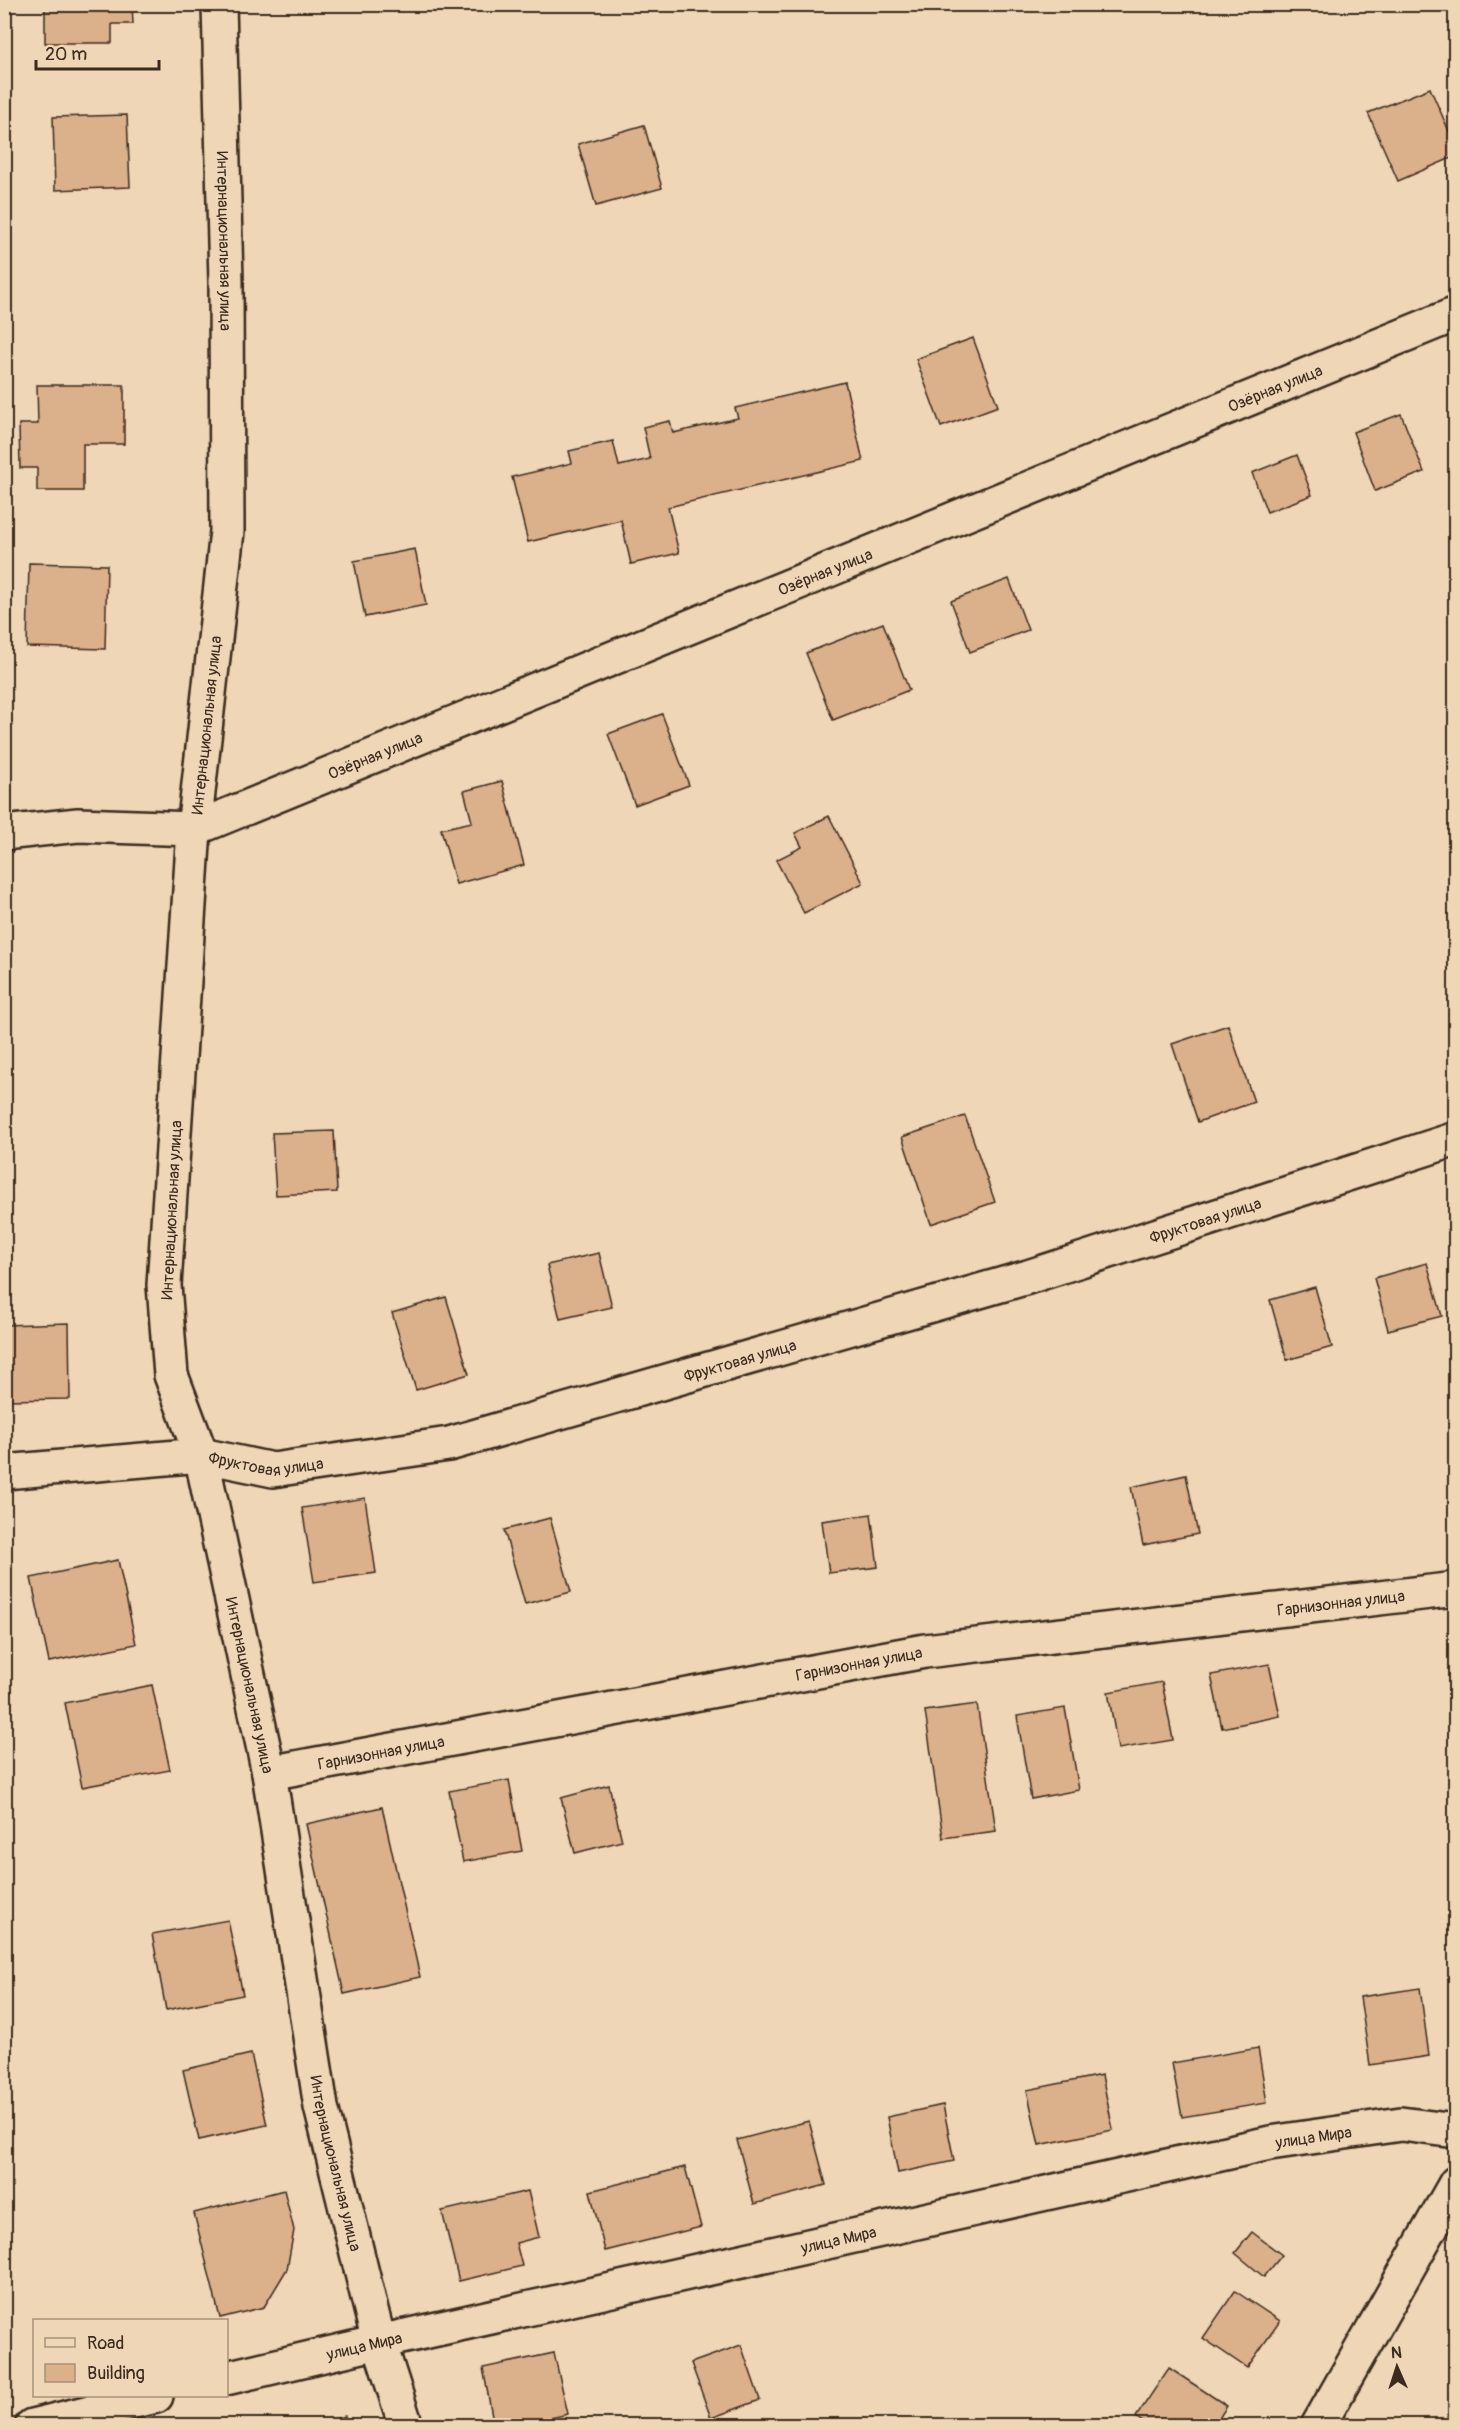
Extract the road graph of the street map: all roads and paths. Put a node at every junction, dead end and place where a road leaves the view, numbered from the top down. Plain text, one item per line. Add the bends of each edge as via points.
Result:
1 (219, 4) edge
2 (1455, 314) edge
3 (194, 829) junction
4 (4, 833) edge
5 (1455, 1139) edge
6 (201, 1455) junction
7 (4, 1472) edge
8 (1455, 1589) edge
9 (269, 1773) junction
10 (1455, 2131) edge
11 (1455, 2183) edge
12 (379, 2342) junction
13 (228, 2378) edge
14 (152, 2397) edge
15 (32, 2426) edge
16 (406, 2426) edge
17 (1318, 2426) edge

1 - 3 street, Интернациональная улица via 227,531
2 - 3 street, Озёрная улица
3 - 4 street via 78,825
3 - 6 street, Интернациональная улица via 164,1285 171,1375
5 - 6 street, Фруктовая улица via 1028,1277 449,1444 273,1470
6 - 7 street, Фруктовая улица
6 - 9 street, Интернациональная улица
8 - 9 street, Гарнизонная улица via 925,1651
9 - 12 street, Интернациональная улица via 321,2107
10 - 12 street, улица Мира via 1401,2124 1270,2143
11 - 17 street
12 - 13 street, улица Мира
12 - 16 street, Интернациональная улица
14 - 15 street

